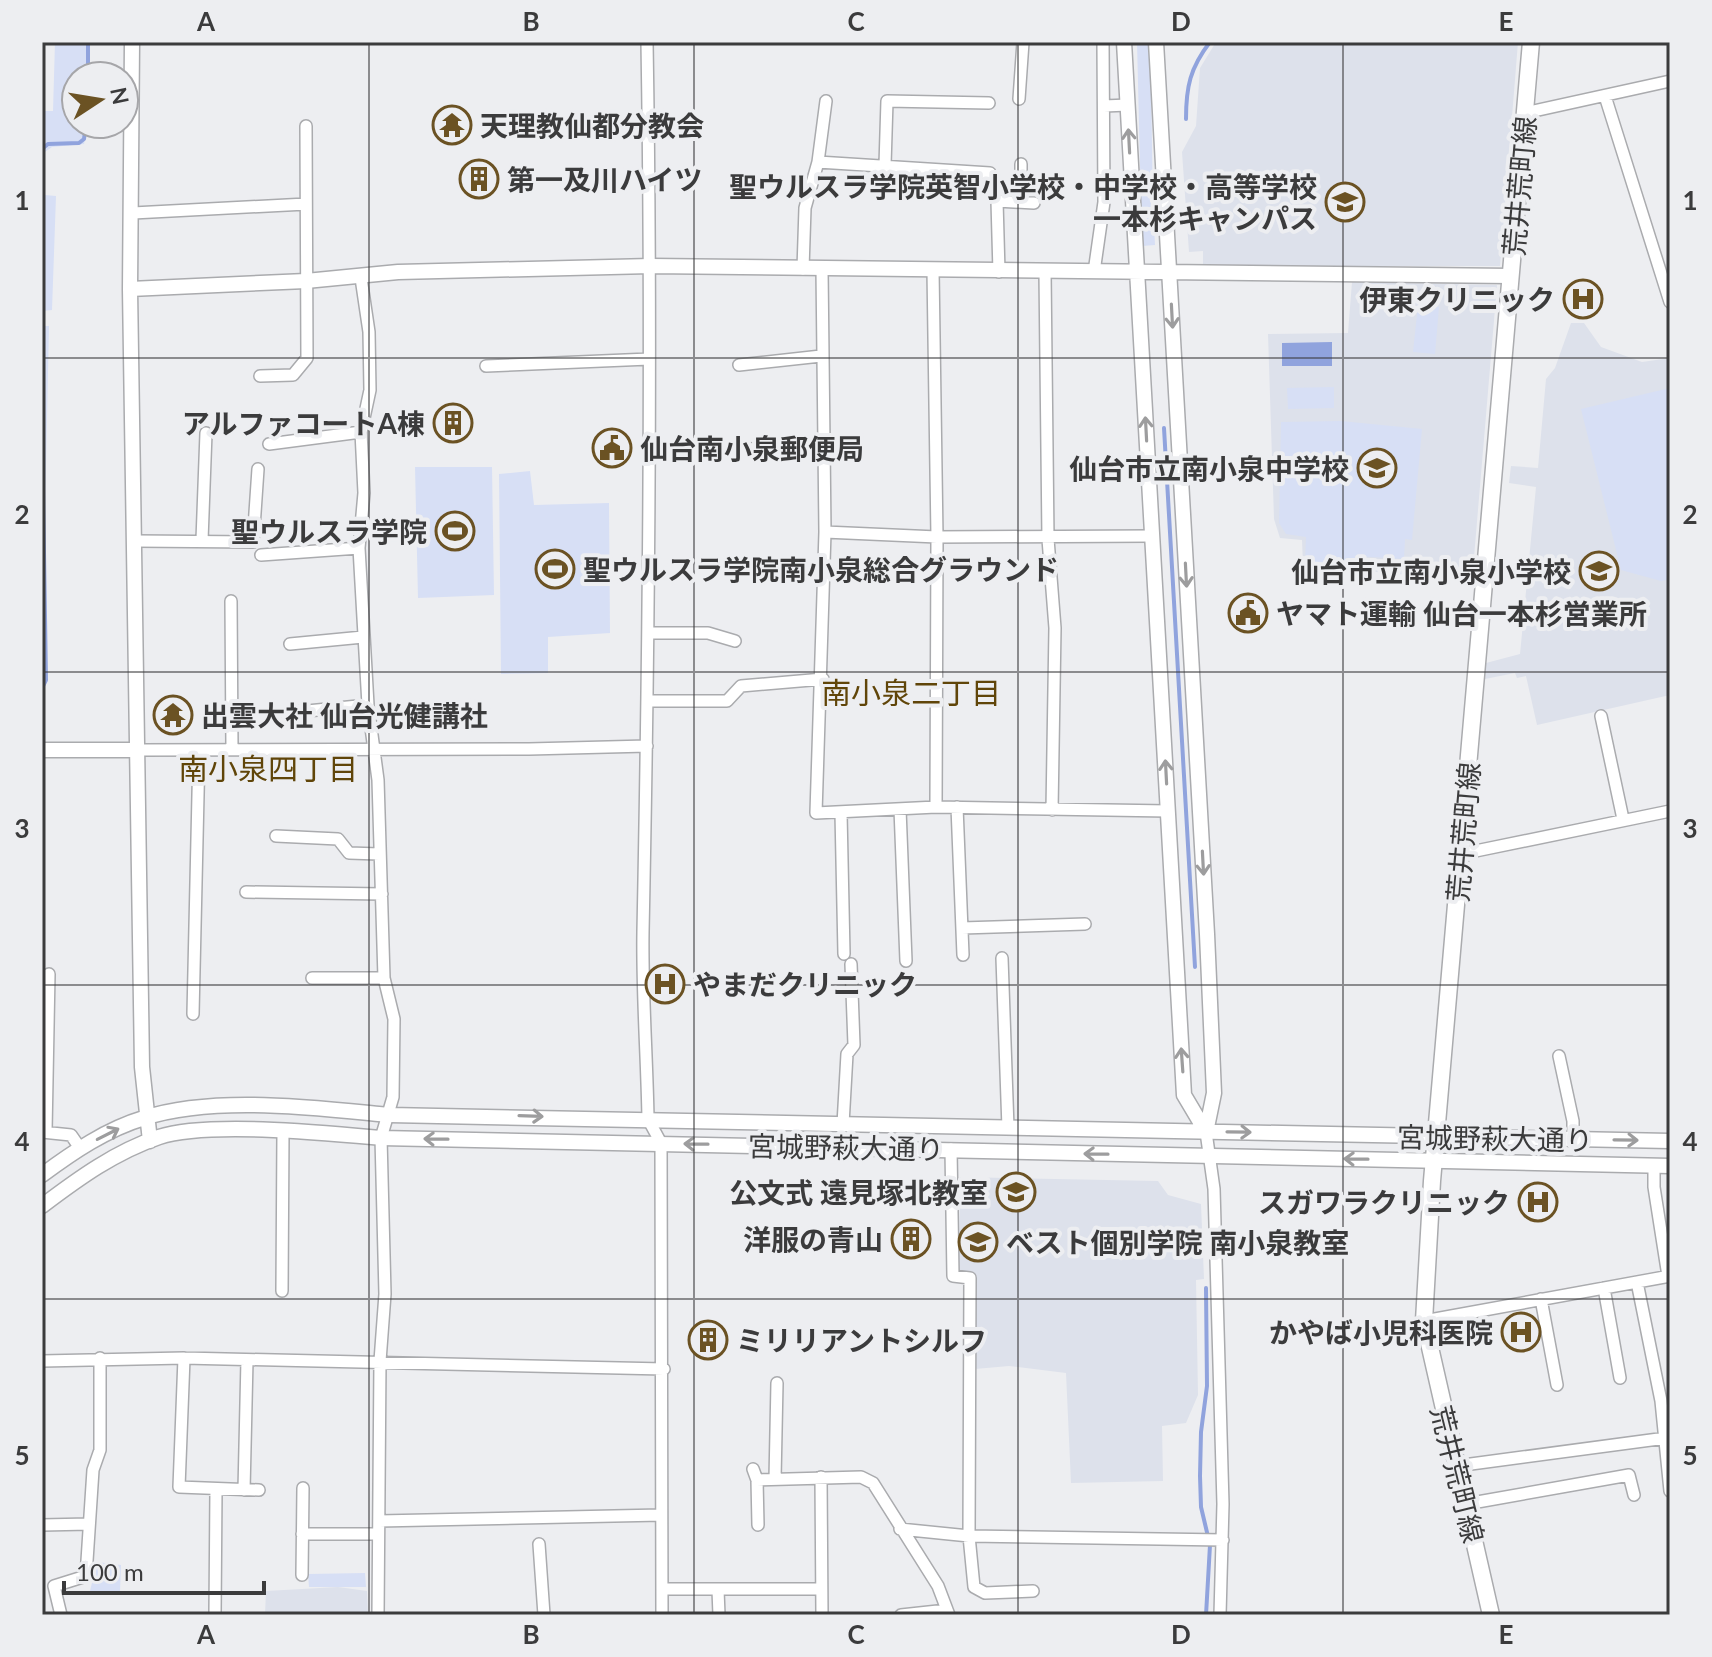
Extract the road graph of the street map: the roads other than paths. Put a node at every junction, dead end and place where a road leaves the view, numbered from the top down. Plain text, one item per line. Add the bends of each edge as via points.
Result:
1 (132, 42) edge
2 (647, 42) edge
3 (1023, 42) edge
4 (1103, 42) edge
5 (1124, 42) edge
6 (1156, 42) edge
7 (1531, 42) edge
8 (1670, 81) edge
9 (1605, 96) junction
10 (1019, 99) dead end
11 (826, 101) dead end
12 (989, 103) dead end
13 (1128, 105) junction
14 (1104, 106) junction
15 (1525, 113) junction
16 (306, 126) dead end
17 (818, 162) junction
18 (1021, 164) dead end
19 (885, 165) junction
20 (990, 173) dead end
21 (1021, 202) junction
22 (1034, 203) dead end
23 (306, 204) junction
24 (133, 213) junction
25 (651, 266) junction
26 (803, 269) junction
27 (822, 269) junction
28 (933, 270) junction
29 (999, 272) junction
30 (1045, 272) junction
31 (1094, 272) junction
32 (1137, 273) junction
33 (1169, 273) junction
34 (1511, 276) junction
35 (361, 278) junction
36 (306, 281) junction
37 (130, 289) junction
38 (1670, 302) edge
39 (821, 356) junction
40 (649, 359) junction
41 (739, 365) dead end
42 (486, 366) dead end
43 (260, 376) dead end
44 (361, 432) junction
45 (206, 433) dead end
46 (269, 444) dead end
47 (823, 447) junction
48 (749, 449) dead end
49 (258, 469) dead end
50 (825, 532) junction
51 (1151, 536) junction
52 (937, 537) junction
53 (1048, 539) junction
54 (202, 540) junction
55 (136, 541) junction
56 (359, 548) junction
57 (261, 555) dead end
58 (231, 601) dead end
59 (649, 633) junction
60 (363, 637) junction
61 (735, 641) dead end
62 (290, 644) dead end
63 (823, 679) junction
64 (649, 701) junction
65 (368, 705) junction
66 (287, 713) dead end
67 (1601, 716) dead end
68 (647, 746) junction
69 (375, 747) junction
70 (232, 749) junction
71 (42, 750) edge
72 (139, 750) junction
73 (199, 751) junction
74 (936, 807) junction
75 (957, 807) junction
76 (900, 809) junction
77 (1052, 810) junction
78 (1168, 811) junction
79 (1670, 811) edge
80 (841, 813) junction
81 (1623, 819) junction
82 (276, 836) dead end
83 (379, 854) junction
84 (1461, 854) junction
85 (246, 892) dead end
86 (382, 894) junction
87 (1085, 924) dead end
88 (962, 928) junction
89 (963, 955) dead end
90 (1002, 958) dead end
91 (906, 961) dead end
92 (49, 974) dead end
93 (312, 978) dead end
94 (384, 978) junction
95 (193, 1014) dead end
96 (1559, 1056) dead end
97 (390, 1115) junction
98 (148, 1116) junction
99 (648, 1119) junction
100 (843, 1124) junction
101 (1008, 1128) junction
102 (44, 1132) edge
103 (283, 1132) junction
104 (1206, 1132) junction
105 (1436, 1137) junction
106 (381, 1138) junction
107 (1573, 1139) junction
108 (150, 1141) junction
109 (1670, 1141) edge
110 (661, 1143) junction
111 (80, 1148) junction
112 (951, 1149) junction
113 (1206, 1156) junction
114 (1434, 1160) junction
115 (1654, 1166) junction
116 (1670, 1166) edge
117 (42, 1175) edge
118 (42, 1206) edge
119 (1669, 1276) edge
120 (1637, 1282) junction
121 (1604, 1288) junction
122 (282, 1291) dead end
123 (1541, 1299) junction
124 (1424, 1321) junction
125 (100, 1358) junction
126 (184, 1358) junction
127 (247, 1360) junction
128 (42, 1361) edge
129 (380, 1361) junction
130 (664, 1369) junction
131 (1620, 1378) dead end
132 (777, 1383) dead end
133 (1557, 1385) dead end
134 (1666, 1438) junction
135 (1456, 1466) junction
136 (821, 1477) junction
137 (775, 1479) junction
138 (303, 1488) dead end
139 (216, 1490) junction
140 (244, 1490) junction
141 (259, 1490) dead end
142 (1670, 1491) edge
143 (1634, 1495) dead end
144 (1466, 1504) junction
145 (661, 1515) junction
146 (379, 1521) junction
147 (89, 1524) junction
148 (42, 1525) edge
149 (758, 1525) dead end
150 (900, 1529) junction
151 (302, 1534) junction
152 (378, 1534) junction
153 (969, 1536) junction
154 (1219, 1540) junction
155 (539, 1544) dead end
156 (302, 1575) dead end
157 (663, 1589) junction
158 (820, 1589) junction
159 (718, 1590) junction
160 (1033, 1591) dead end
161 (948, 1612) edge
162 (61, 1615) edge
163 (215, 1615) edge
164 (378, 1615) edge
165 (544, 1615) edge
166 (662, 1615) edge
167 (719, 1615) edge
168 (822, 1615) edge
169 (901, 1615) edge
170 (1220, 1615) edge
171 (1490, 1615) edge

1 - 24 street
2 - 25 street
3 - 10 street
4 - 14 street
5 - 13 street
6 - 33 street
7 - 15 main road, 荒井荒町線
8 - 9 street
9 - 15 street
9 - 38 street
11 - 17 street
12 - 19 street via 887,101
13 - 14 street
32 -> 13 street
14 - 31 street via 1104,202
15 - 34 main road, 荒井荒町線
16 - 23 street
17 - 19 street
17 - 26 street via 805,208
18 - 21 street
19 - 20 street
21 - 22 street
21 - 29 street via 997,201
23 - 24 street
23 - 36 street
24 - 37 street
25 - 26 street
25 - 35 street via 398,272
25 - 40 street
26 - 27 street
27 - 28 street
27 - 39 street
28 - 29 street
28 - 52 street
29 - 30 street
30 - 31 street
30 - 53 street
31 - 32 street
32 - 33 street
51 -> 32 street
33 - 34 street
33 -> 104 street via 1214,1093
34 - 84 main road, 荒井荒町線
35 - 36 street
35 - 44 street via 370,390
36 - 37 street
36 - 43 street via 307,358 293,375
37 - 55 street
39 - 41 street
39 - 47 street
40 - 42 street
40 - 59 street
44 - 46 street
44 - 56 street via 364,493
45 - 54 street
47 - 48 street
47 - 50 street
49 - 54 street via 253,542
50 - 52 street
50 - 63 street
51 - 53 street
78 -> 51 street
52 - 53 street
52 - 74 street
53 - 77 street via 1055,628
54 - 55 street
55 - 72 street
56 - 57 street
56 - 60 street
58 - 70 street
59 - 61 street via 708,633
59 - 64 street
60 - 62 street
60 - 65 street
63 - 64 street via 741,686 727,701
63 - 80 street via 816,813
64 - 68 street
65 - 66 street
65 - 69 street
67 - 81 street
68 - 69 street
68 - 99 street via 643,934
69 - 70 street
69 - 83 street
70 - 73 street
71 - 72 street
72 - 73 street
72 - 98 street via 142,1067
73 - 95 street
74 - 75 street
74 - 76 street
75 - 77 street
75 - 88 street
76 - 80 street
76 - 91 street
77 - 78 street
104 -> 78 street via 1184,1095
79 - 81 street
80 - 100 street via 854,1045 847,1054
81 - 84 street
82 - 83 street via 338,839 349,853
83 - 86 street
84 - 105 main road, 荒井荒町線
85 - 86 street
86 - 94 street
87 - 88 street
88 - 89 street
90 - 101 street
92 - 102 street
93 - 94 street
94 - 97 street via 394,1019
96 - 107 street
97 - 98 street, 宮城野萩大通り via 224,1107
97 -> 99 street, 宮城野萩大通り
97 - 106 street
98 - 108 street
111 -> 98 street, 宮城野萩大通り
99 - 100 street, 宮城野萩大通り
99 - 110 street
100 - 101 street, 宮城野萩大通り
101 - 104 street, 宮城野萩大通り
102 - 111 street via 71,1135
103 - 106 street, 宮城野萩大通り
103 - 108 street, 宮城野萩大通り via 172,1134
103 - 122 street
104 -> 105 street, 宮城野萩大通り
104 - 113 street
105 - 107 street, 宮城野萩大通り
105 - 114 main road, 荒井荒町線
110 -> 106 street, 宮城野萩大通り
106 - 129 street via 385,1294
107 -> 109 street, 宮城野萩大通り
108 - 118 street, 宮城野萩大通り via 92,1169
112 -> 110 street, 宮城野萩大通り
110 - 130 street
111 - 117 street, 宮城野萩大通り
113 -> 112 street, 宮城野萩大通り
112 - 153 street via 953,1276 970,1278
114 -> 113 street, 宮城野萩大通り
113 - 154 street via 1214,1189
114 - 115 street, 宮城野萩大通り
114 - 124 main road, 荒井荒町線
115 - 116 street, 宮城野萩大通り
115 - 119 street
119 - 120 street
120 - 121 street
120 - 134 street
121 - 123 street
121 - 131 street
123 - 124 street
123 - 133 street
124 - 135 main road, 荒井荒町線
125 - 126 street
125 - 128 street
125 - 147 street via 100,1450
126 - 127 street
126 - 139 street via 179,1487
127 - 129 street
127 - 140 street
129 - 130 street
129 - 146 street
130 - 145 street
132 - 137 street
134 - 135 street
134 - 142 street
135 - 144 main road, 荒井荒町線
136 - 137 street
136 - 150 street via 861,1477 873,1483
136 - 158 street
137 - 149 street via 755,1474
138 - 151 street
139 - 140 street
139 - 163 street
140 - 141 street
143 - 144 street via 1629,1475
144 - 171 main road, 荒井荒町線
145 - 146 street
145 - 157 street
146 - 152 street
147 - 148 street
147 - 162 street via 86,1576 54,1586
150 - 153 street
150 - 161 street via 938,1586
151 - 152 street
151 - 156 street
152 - 164 street
153 - 154 street
153 - 160 street via 974,1587 985,1593
154 - 170 street
155 - 165 street
157 - 159 street
157 - 166 street
158 - 159 street
158 - 168 street
159 - 167 street
161 - 169 street

